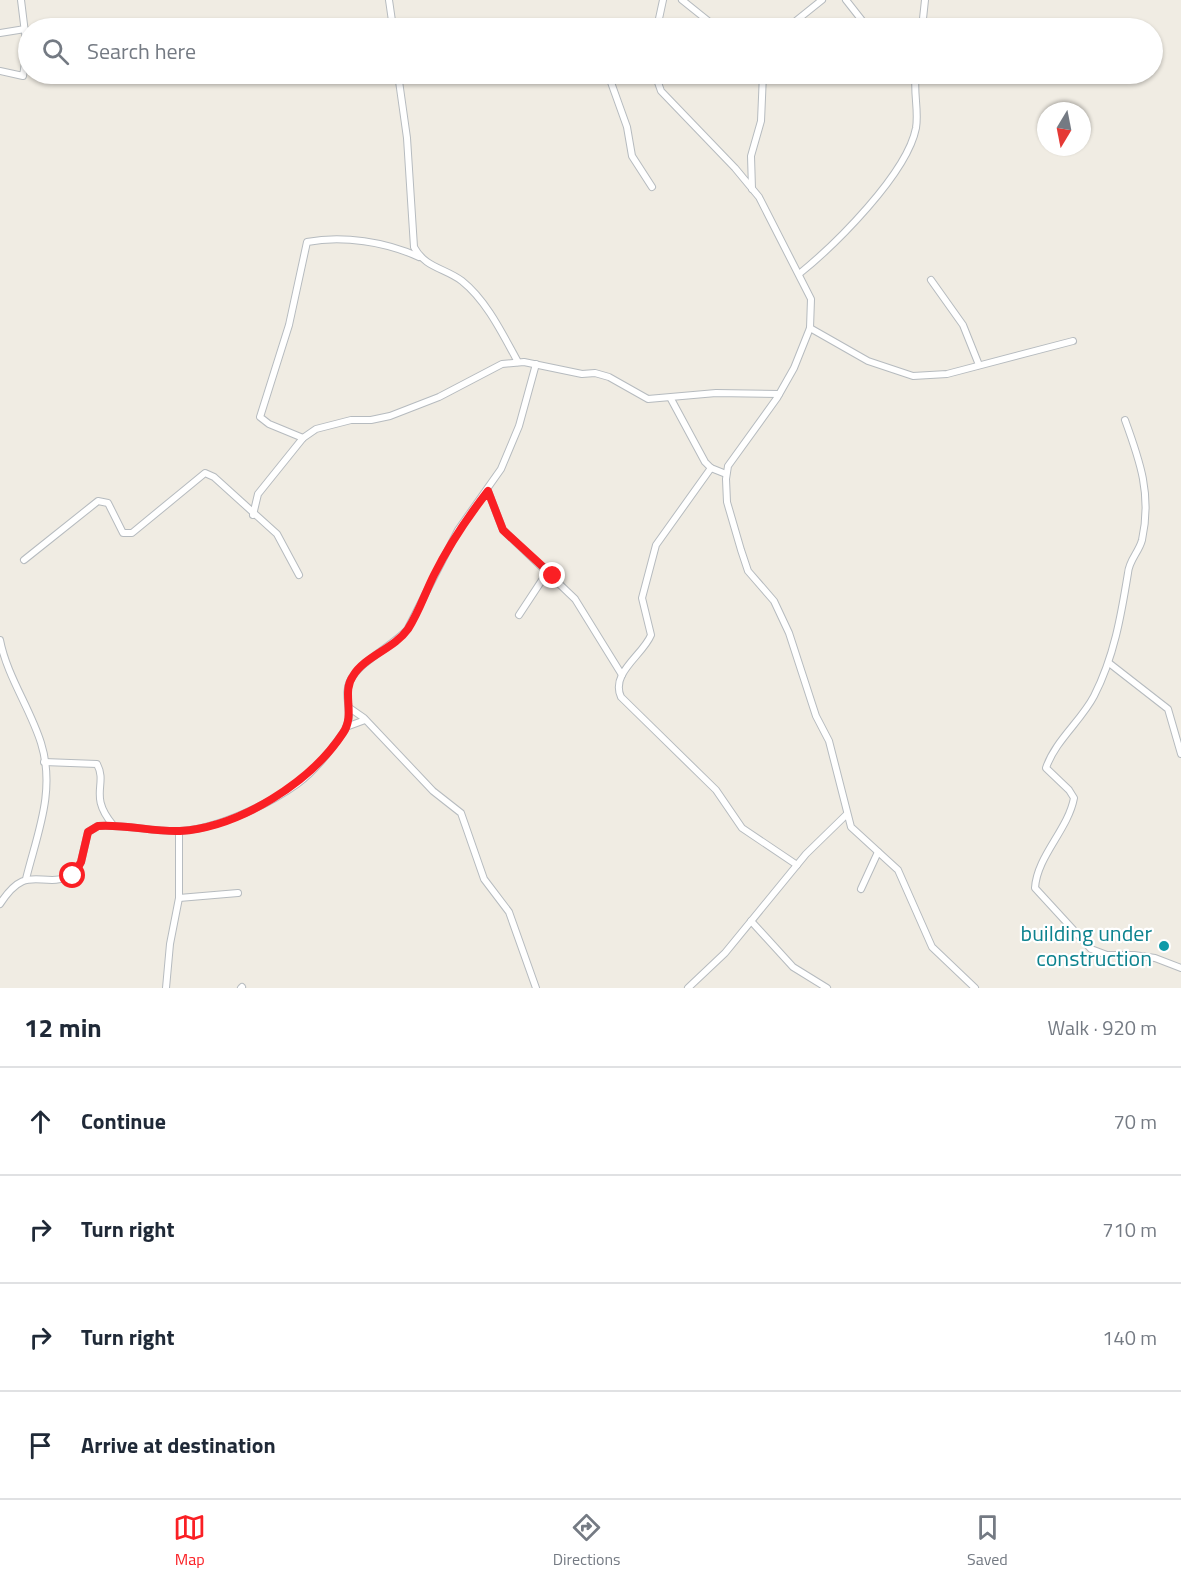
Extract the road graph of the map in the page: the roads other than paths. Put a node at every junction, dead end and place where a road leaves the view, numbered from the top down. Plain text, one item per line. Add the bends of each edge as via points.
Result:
1 (21, 0) edge
2 (389, 0) edge
3 (663, 0) edge
4 (682, 0) edge
5 (822, 0) edge
6 (846, 0) edge
7 (925, 0) edge
8 (23, 18) edge
9 (392, 18) edge
10 (659, 18) edge
11 (704, 18) edge
12 (800, 18) edge
13 (860, 18) edge
14 (923, 18) edge
15 (18, 30) edge
16 (0, 33) edge
17 (0, 70) edge
18 (18, 75) edge
19 (399, 84) edge
20 (612, 84) edge
21 (659, 84) edge
22 (762, 84) edge
23 (916, 84) edge
24 (652, 187) dead end
25 (752, 189) junction
26 (419, 257) junction
27 (799, 274) junction
28 (931, 280) dead end
29 (810, 328) junction
30 (1074, 341) dead end
31 (518, 362) junction
32 (536, 364) junction
33 (980, 365) junction
34 (778, 394) junction
35 (671, 399) junction
36 (1125, 420) dead end
37 (303, 438) junction
38 (711, 468) junction
39 (726, 474) junction
40 (488, 491) junction
41 (252, 515) junction
42 (24, 560) dead end
43 (548, 571) junction
44 (299, 575) dead end
45 (519, 615) dead end
46 (0, 640) edge
47 (1109, 663) junction
48 (622, 675) junction
49 (351, 709) junction
50 (365, 720) junction
51 (346, 728) junction
52 (1181, 754) edge
53 (44, 762) junction
54 (846, 815) junction
55 (113, 825) junction
56 (179, 831) junction
57 (878, 852) junction
58 (797, 865) junction
59 (26, 879) junction
60 (861, 889) dead end
61 (0, 890) edge
62 (8, 892) junction
63 (238, 893) dead end
64 (179, 898) junction
65 (0, 904) edge
66 (751, 921) junction
67 (1181, 968) edge
68 (166, 988) edge
69 (536, 988) edge
70 (688, 988) edge
71 (827, 988) edge
72 (975, 988) edge

1 - 8 street
2 - 9 street
3 - 10 street
4 - 11 street
5 - 12 street
6 - 13 street
7 - 14 street
15 - 16 street
17 - 18 street
19 - 26 street via 407,138 411,232
20 - 24 street via 627,127 632,156
21 - 25 street
22 - 25 street via 761,121 751,156
23 - 27 street via 915,130 899,170 833,245
25 - 27 street
26 - 31 street via 462,281
26 - 37 street via 397,248 341,238 308,242 283,350 260,417
27 - 29 street via 811,299
28 - 33 street via 963,325
29 - 33 street via 868,361 913,376 947,374
29 - 34 street via 794,368
30 - 33 street
31 - 32 street
31 - 37 street via 502,364 439,397 390,416 328,424
32 - 35 street via 609,377 648,399
32 - 40 street via 519,426
34 - 35 street via 716,393
34 - 39 street
35 - 38 street via 699,454
36 - 47 street via 1144,473 1145,524 1140,547 1129,563
37 - 41 street via 258,494
38 - 39 street
38 - 48 street via 656,545 642,598 651,635
39 - 54 street via 727,502 748,571 774,601 789,633 816,716 829,741
40 - 43 street via 503,530
40 - 49 street via 458,530 407,630 354,674 348,684
41 - 42 street via 205,473 132,533 123,532 108,503 98,501
41 - 44 street via 277,534
43 - 45 street
43 - 48 street via 580,606
46 - 53 street via 42,746
47 - 52 street via 1168,709
47 - 67 street via 1083,715 1046,768 1074,798 1035,888 1091,949 1107,956 1155,958
48 - 58 street via 618,685 621,697 716,790 742,828
49 - 50 street
49 - 51 street
50 - 51 street
50 - 69 street via 461,813 484,879 509,912
51 - 56 street via 316,767 297,784 228,819
53 - 55 street via 97,764 98,798
53 - 59 street via 45,813
54 - 57 street via 857,835
54 - 58 street
55 - 56 street
55 - 59 street via 98,826 88,832 81,862 73,876
56 - 64 street
57 - 60 street
57 - 72 street via 898,870 933,947
58 - 66 street
59 - 62 street
61 - 62 street
62 - 65 street
63 - 64 street
64 - 68 street
66 - 70 street
66 - 71 street via 793,967

